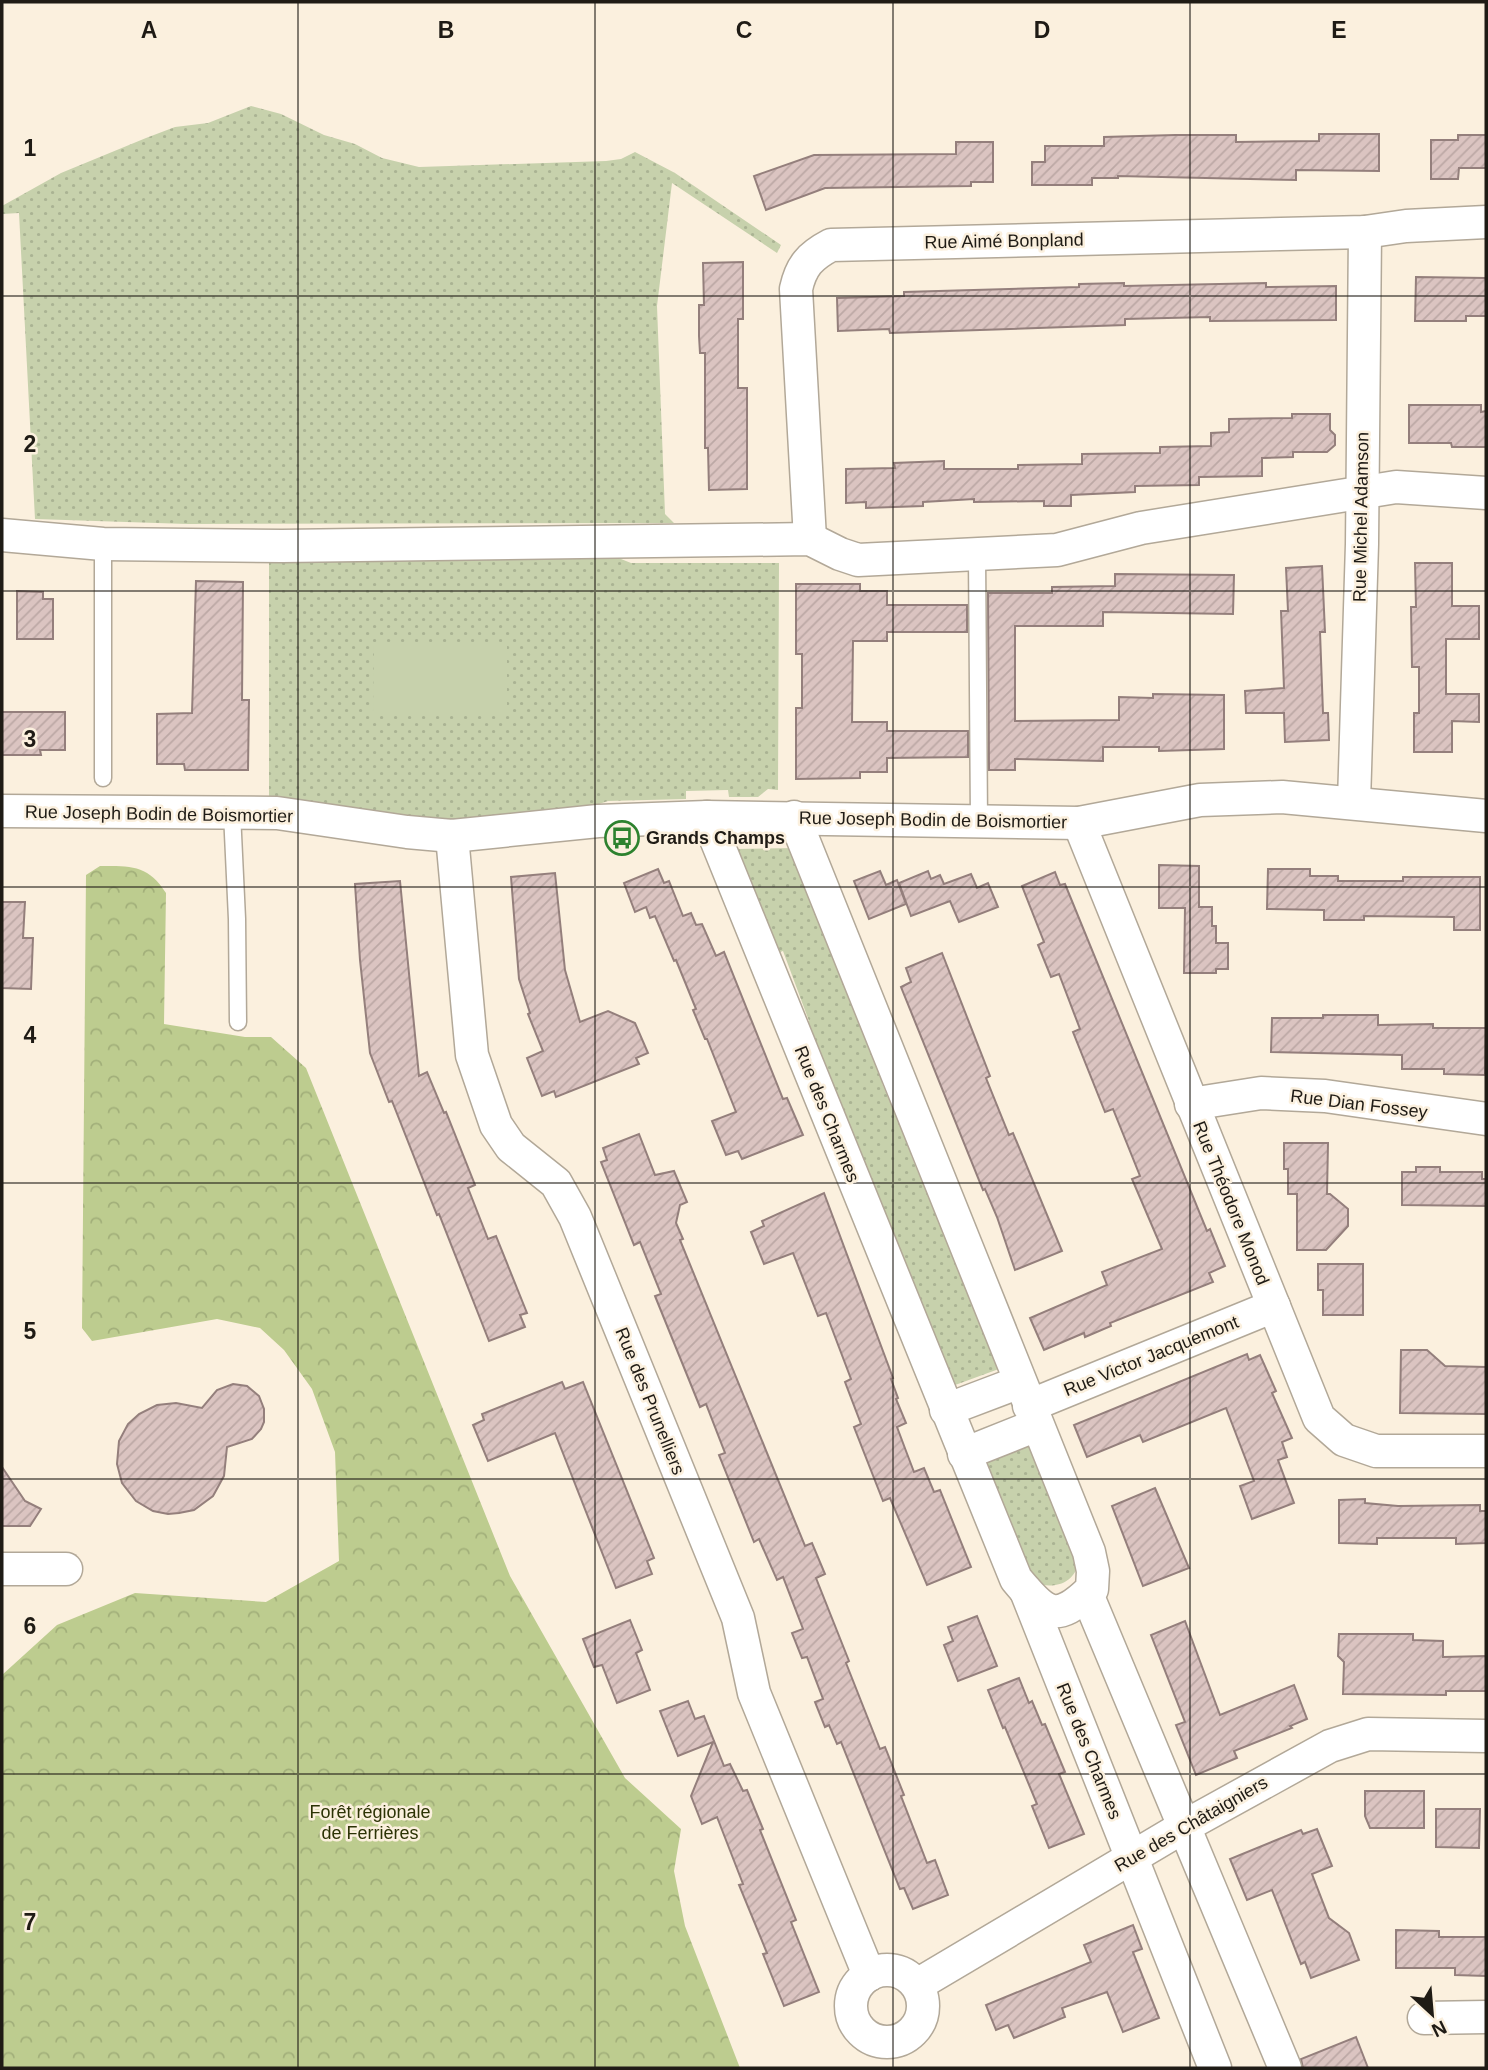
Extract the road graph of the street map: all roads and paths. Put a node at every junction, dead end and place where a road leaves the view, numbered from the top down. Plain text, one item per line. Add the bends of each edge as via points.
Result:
1 (1486, 222) edge
2 (1365, 232) junction
3 (1362, 492) junction
4 (1486, 493) edge
5 (2, 535) edge
6 (810, 539) junction
7 (103, 544) junction
8 (977, 555) junction
9 (103, 778) dead end
10 (1354, 802) junction
11 (2, 811) edge
12 (232, 813) junction
13 (1486, 816) edge
14 (707, 817) junction
15 (794, 817) junction
16 (979, 822) junction
17 (1079, 823) junction
18 (452, 836) junction
19 (238, 1022) dead end
20 (1191, 1104) junction
21 (1486, 1119) edge
22 (1273, 1306) junction
23 (1029, 1404) junction
24 (946, 1410) junction
25 (1486, 1451) edge
26 (964, 1454) junction
27 (2, 1569) edge
28 (66, 1569) dead end
29 (1025, 1591) junction
30 (1087, 1594) junction
31 (1486, 1736) edge
32 (1185, 1826) junction
33 (1132, 1857) junction
34 (869, 1975) junction
35 (917, 1986) junction
36 (1486, 2017) edge
37 (1424, 2018) dead end
38 (891, 2055) edge
39 (1215, 2068) edge
40 (1286, 2068) edge

1 - 2 street, Rue Aimé Bonpland
2 - 3 street, Rue Michel Adamson
2 - 6 street, Rue Aimé Bonpland via 831,246 816,253 804,265 796,289
3 - 4 street via 1396,487
3 - 8 street via 1141,528 1057,550
3 - 10 street, Rue Michel Adamson
5 - 7 street
6 - 7 street
6 - 8 street via 858,559
7 - 9 lane
8 - 16 lane
10 - 13 street, Rue Joseph Bodin de Boismortier
10 - 17 street, Rue Joseph Bodin de Boismortier via 1282,797 1200,800
11 - 12 street, Rue Joseph Bodin de Boismortier
12 - 18 street, Rue Joseph Bodin de Boismortier via 277,813
12 - 19 lane
14 - 15 street, Rue Joseph Bodin de Boismortier
14 - 18 street, Rue Joseph Bodin de Boismortier via 598,821
14 - 24 street, Rue des Charmes
15 - 16 street, Rue Joseph Bodin de Boismortier
15 - 23 street
16 - 17 street, Rue Joseph Bodin de Boismortier
17 - 20 street, Rue Théodore Monod
18 - 34 street, Rue des Prunelliers via 472,1055 496,1125 511,1147 556,1183 575,1217 738,1618 754,1693
20 - 21 street, Rue Dian Fossey via 1261,1093 1325,1096
20 - 22 street, Rue Théodore Monod
22 - 23 street, Rue Victor Jacquemont
22 - 25 street, Rue Théodore Monod via 1318,1418 1345,1440 1376,1451
23 - 24 street
23 - 26 street
23 - 30 street via 1089,1552 1093,1571 1092,1590
24 - 26 street, Rue des Charmes
26 - 29 street, Rue des Charmes
27 - 28 street
29 - 30 street, Rue des Charmes via 1041,1608 1053,1612 1065,1610
29 - 33 street, Rue des Charmes
30 - 32 street
31 - 32 street, Rue des Châtaigniers via 1368,1734 1330,1746
32 - 33 street, Rue des Châtaigniers
32 - 40 street
33 - 35 street, Rue des Châtaigniers
33 - 39 street, Rue des Charmes
34 - 35 street via 900,1972
34 - 38 street via 853,1992 852,2015 865,2035
35 - 38 street via 922,1996 920,2020
36 - 37 street

